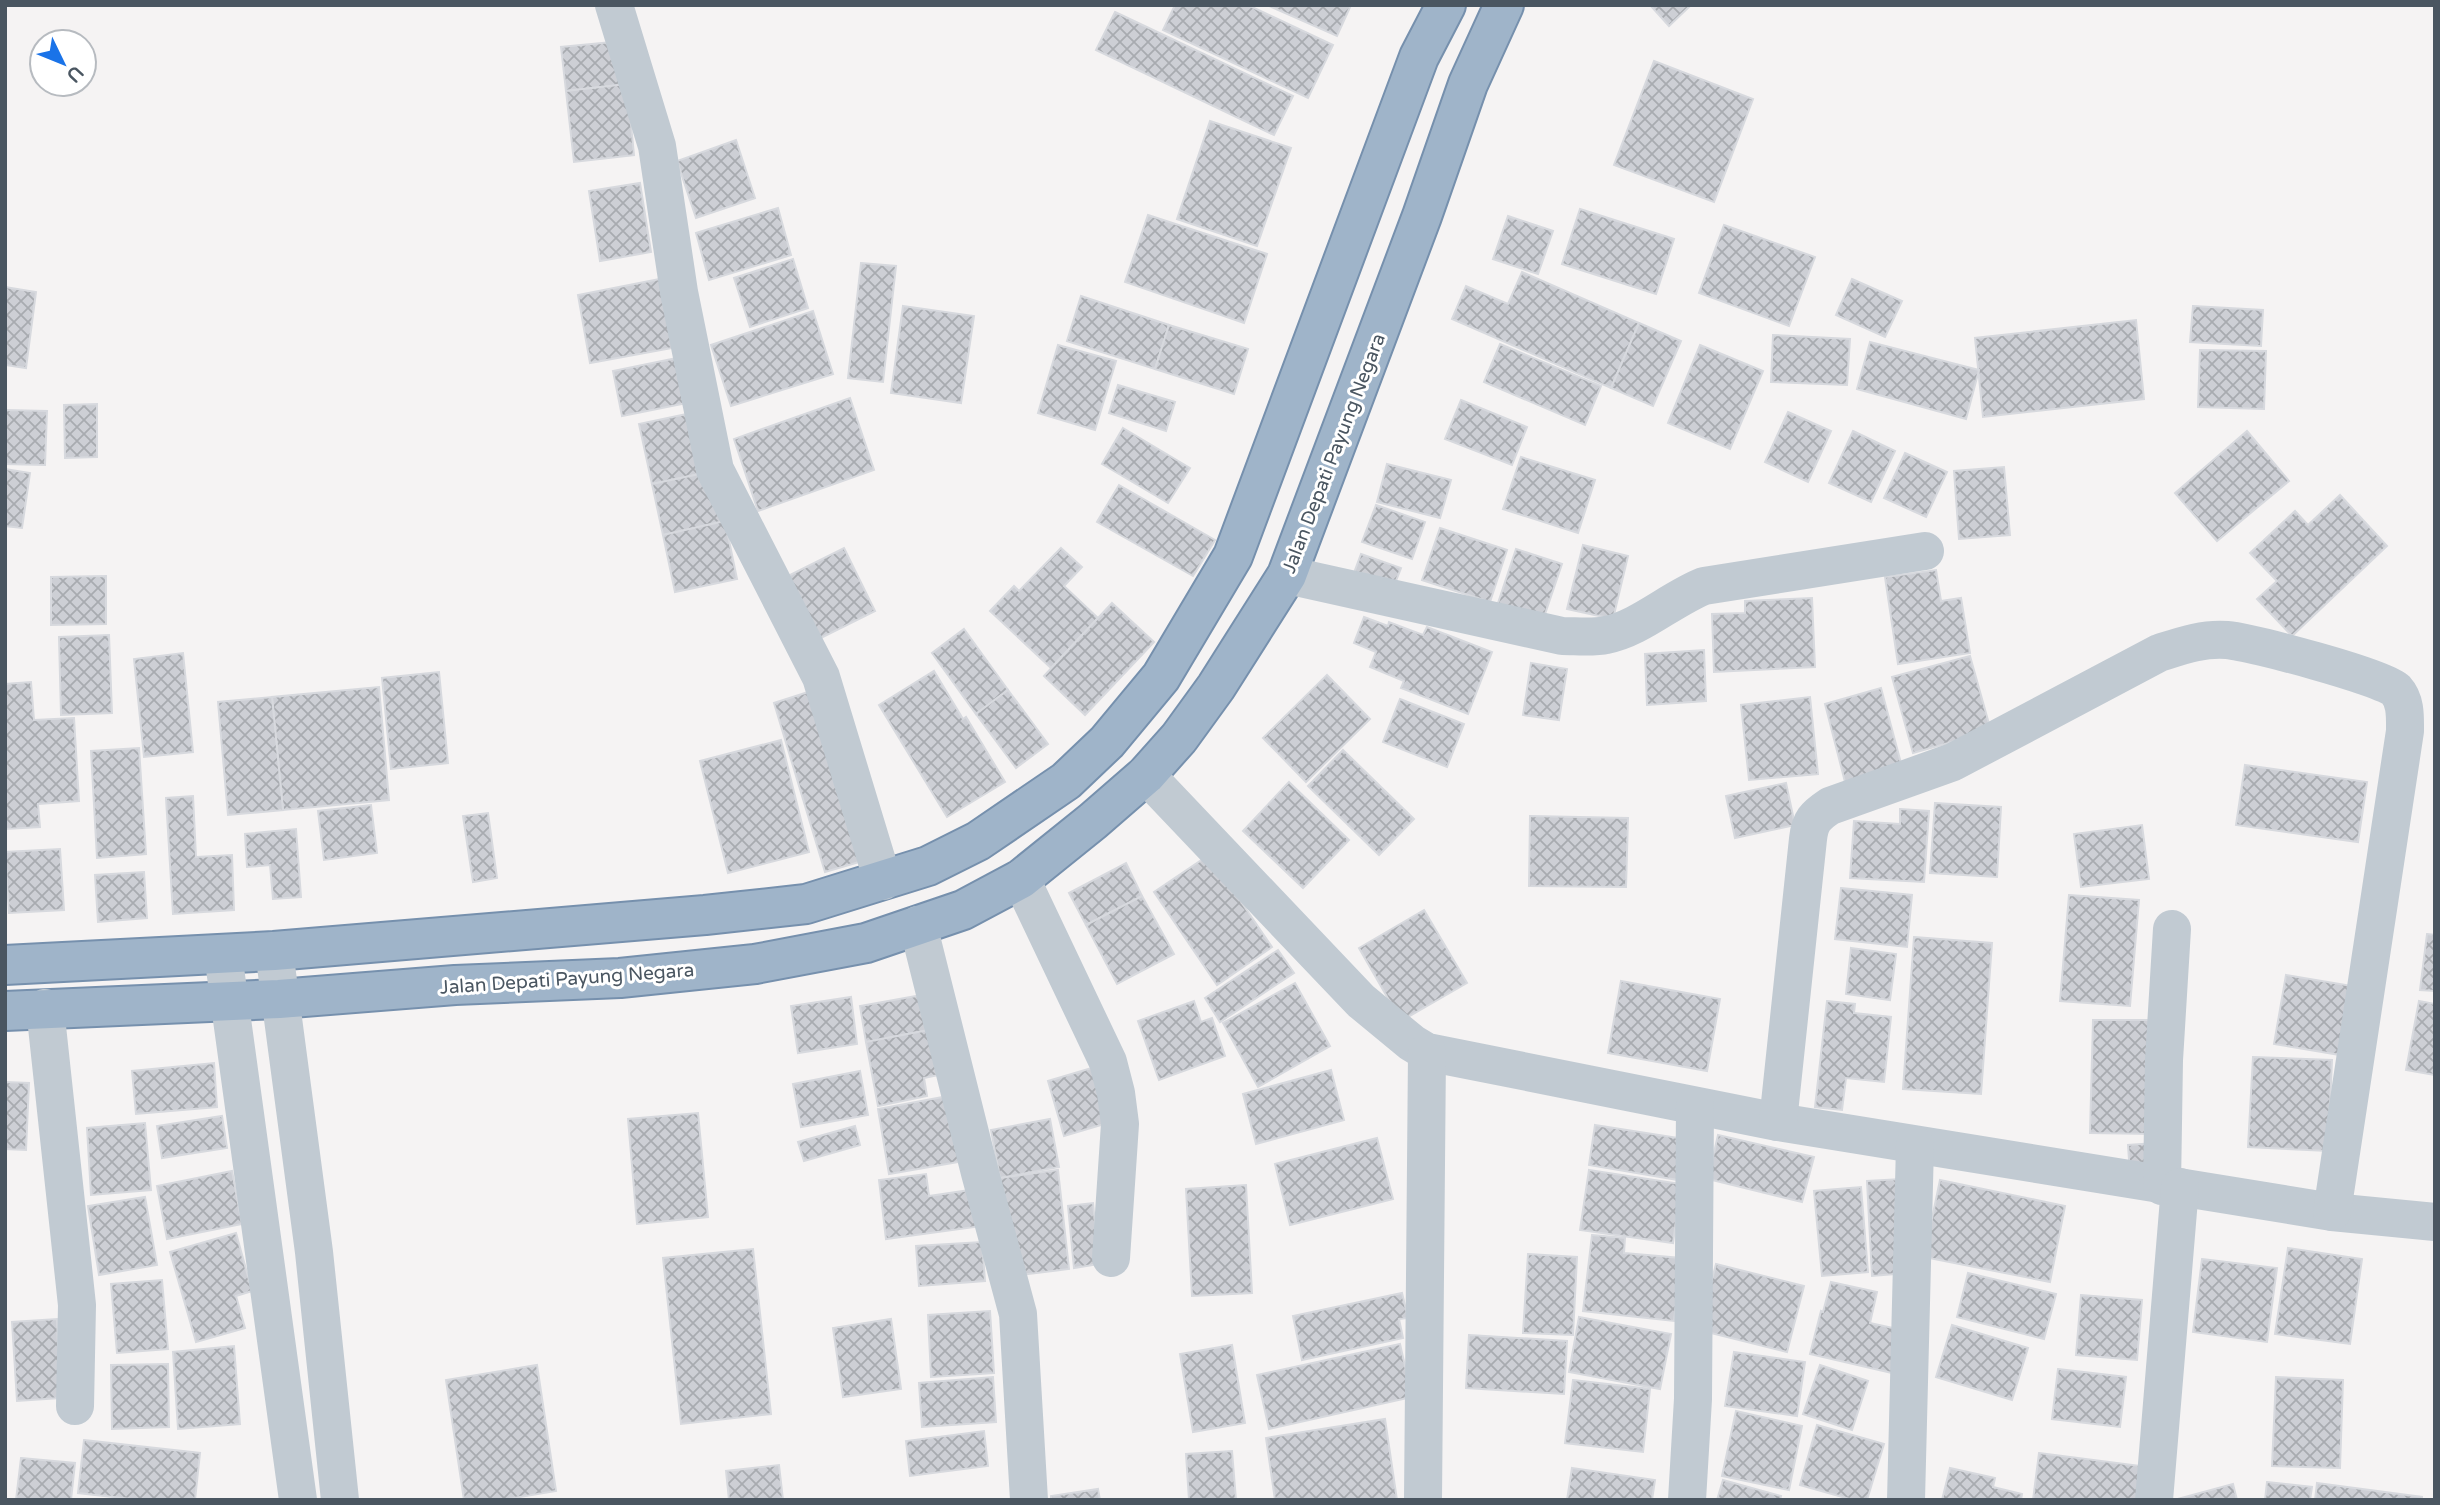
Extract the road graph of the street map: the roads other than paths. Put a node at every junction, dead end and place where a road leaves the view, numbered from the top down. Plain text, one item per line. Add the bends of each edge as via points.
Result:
1 (614, 5) edge
2 (1446, 5) edge
3 (1504, 5) edge
4 (1926, 551) dead end
5 (1287, 575) junction
6 (1146, 775) junction
7 (1021, 879) junction
8 (883, 881) junction
9 (918, 925) junction
10 (2172, 929) dead end
11 (274, 951) junction
12 (223, 954) junction
13 (5, 965) edge
14 (279, 999) junction
15 (229, 1000) junction
16 (46, 1007) junction
17 (5, 1011) edge
18 (1427, 1052) junction
19 (1695, 1106) junction
20 (1778, 1122) junction
21 (1915, 1144) junction
22 (2171, 1186) junction
23 (2332, 1212) junction
24 (2435, 1222) edge
25 (1111, 1258) dead end
26 (75, 1406) dead end
27 (298, 1500) edge
28 (340, 1500) edge
29 (1029, 1500) edge
30 (1423, 1500) edge
31 (1687, 1500) edge
32 (1906, 1500) edge
33 (2154, 1500) edge

1 - 8 street via 657,146 679,292 715,470 821,677
2 - 8 highway via 1419,57 1233,556 1161,677 1107,742 1056,789 978,841 928,866
3 - 5 highway, Jalan Depati Payung Negara via 1468,84
4 - 5 street via 1704,586 1605,636 1562,636
5 - 6 highway, Jalan Depati Payung Negara via 1216,687
6 - 7 highway, Jalan Depati Payung Negara
6 - 18 street via 1361,1001
7 - 9 highway, Jalan Depati Payung Negara via 963,910
7 - 25 street via 1108,1062 1116,1093 1120,1124
8 - 11 highway via 793,905
9 - 14 highway, Jalan Depati Payung Negara via 866,943 755,964 620,978
9 - 29 street via 1018,1314
10 - 22 street via 2164,1060
11 - 12 highway
11 - 14 street
12 - 13 highway
12 - 15 street
14 - 15 highway, Jalan Depati Payung Negara
14 - 28 street via 314,1252
15 - 16 highway, Jalan Depati Payung Negara
15 - 27 street
16 - 17 highway, Jalan Depati Payung Negara
16 - 26 street via 77,1306
18 - 19 street
18 - 30 street
19 - 20 street
19 - 31 street via 1693,1399
20 - 21 street
20 - 23 street via 1810,823 1817,815 1830,806 1954,762 2159,653 2191,642 2227,640 2379,681 2394,688 2404,707 2405,731
21 - 22 street
21 - 32 street
22 - 23 street
22 - 33 street
23 - 24 street

